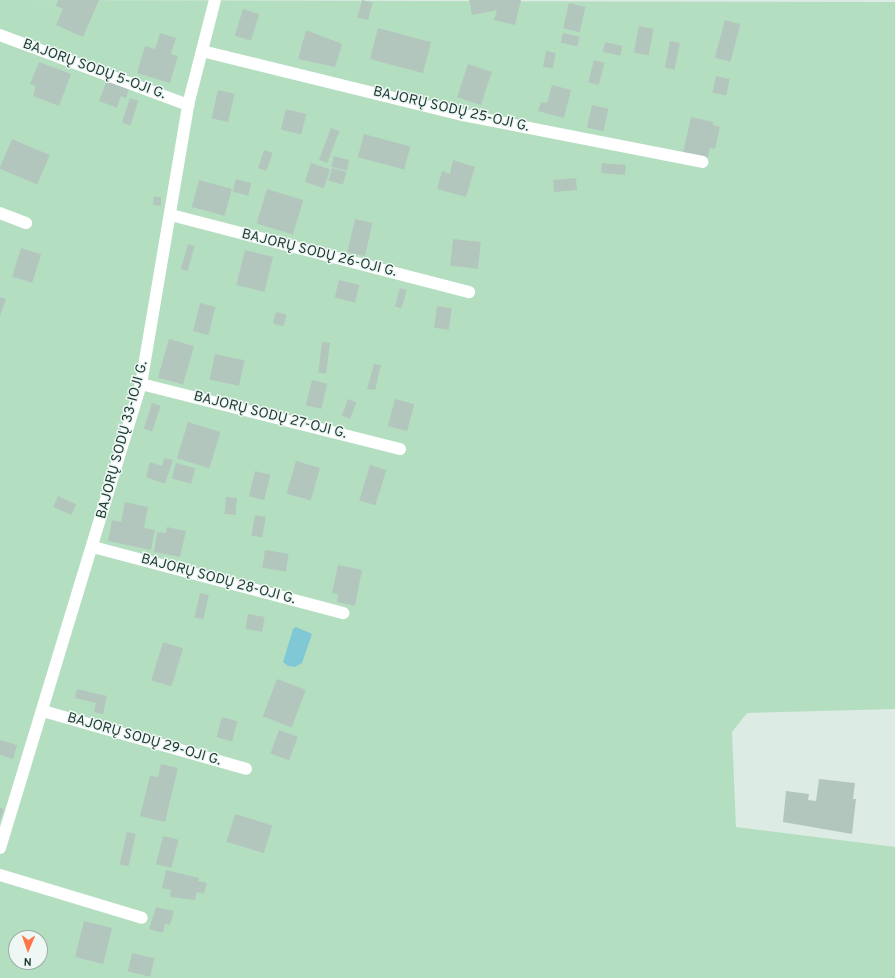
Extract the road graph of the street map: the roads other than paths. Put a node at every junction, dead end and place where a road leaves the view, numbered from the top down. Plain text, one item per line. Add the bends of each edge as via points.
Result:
1 (215, 0) edge
2 (0, 35) edge
3 (202, 51) junction
4 (188, 105) junction
5 (702, 162) dead end
6 (0, 213) edge
7 (170, 215) junction
8 (26, 223) dead end
9 (469, 292) dead end
10 (141, 384) junction
11 (400, 449) dead end
12 (93, 547) junction
13 (343, 613) dead end
14 (43, 711) junction
15 (246, 769) dead end
16 (0, 848) edge
17 (0, 875) edge
18 (142, 918) dead end

1 - 3 street, BAJORŲ SODŲ 33-IOJI G.
2 - 4 street, BAJORŲ SODŲ 5-OJI G.
3 - 4 street, BAJORŲ SODŲ 33-IOJI G.
3 - 5 street, BAJORŲ SODŲ 25-OJI G. via 463,115
4 - 7 street, BAJORŲ SODŲ 33-IOJI G.
6 - 8 street
7 - 9 street, BAJORŲ SODŲ 26-OJI G.
7 - 10 street, BAJORŲ SODŲ 33-IOJI G.
10 - 11 street, BAJORŲ SODŲ 27-OJI G.
10 - 12 street, BAJORŲ SODŲ 33-IOJI G.
12 - 13 street, BAJORŲ SODŲ 28-OJI G.
12 - 14 street, BAJORŲ SODŲ 33-IOJI G.
14 - 15 street, BAJORŲ SODŲ 29-OJI G.
14 - 16 street, BAJORŲ SODŲ 33-IOJI G.
17 - 18 street

